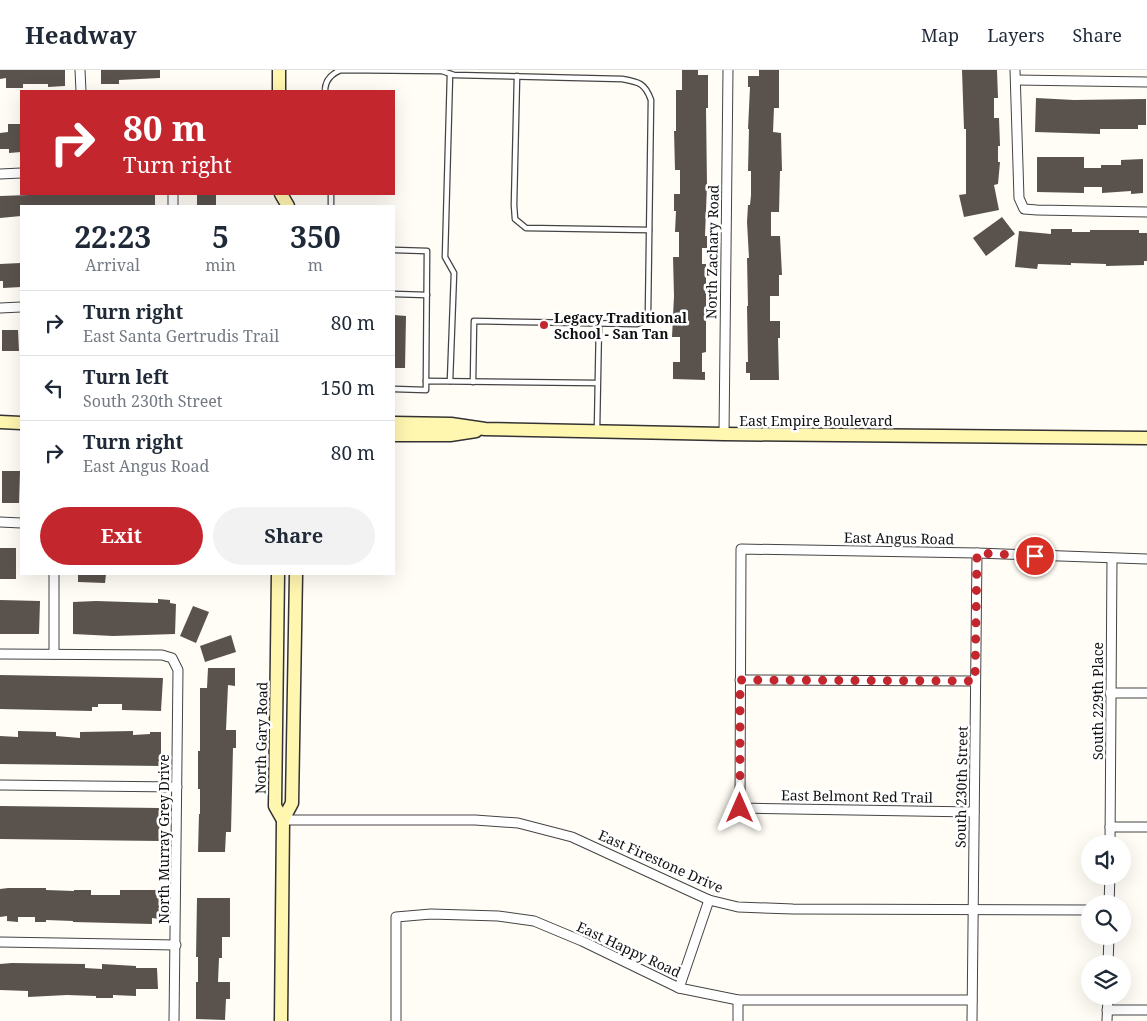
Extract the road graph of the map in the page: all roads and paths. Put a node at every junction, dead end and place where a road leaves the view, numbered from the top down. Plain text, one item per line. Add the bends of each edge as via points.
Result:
1 (80, 70) edge
2 (279, 70) edge
3 (728, 70) edge
4 (1015, 70) edge
5 (450, 74) junction
6 (517, 76) junction
7 (1016, 80) junction
8 (1147, 82) edge
9 (81, 90) edge
10 (279, 90) edge
11 (325, 90) edge
12 (20, 173) edge
13 (0, 174) edge
14 (1147, 212) edge
15 (649, 230) junction
16 (395, 250) edge
17 (395, 294) edge
18 (427, 295) junction
19 (20, 307) edge
20 (0, 308) edge
21 (599, 323) junction
22 (426, 381) junction
23 (450, 381) junction
24 (473, 382) junction
25 (597, 383) junction
26 (395, 389) edge
27 (0, 422) edge
28 (20, 423) edge
29 (395, 423) edge
30 (486, 430) junction
31 (597, 431) junction
32 (724, 434) junction
33 (395, 435) edge
34 (1147, 438) edge
35 (0, 522) edge
36 (20, 523) edge
37 (977, 553) junction
38 (1112, 559) junction
39 (1147, 559) edge
40 (54, 575) edge
41 (278, 575) edge
42 (296, 575) edge
43 (0, 654) edge
44 (54, 654) junction
45 (740, 680) junction
46 (975, 681) junction
47 (1110, 693) junction
48 (1147, 693) edge
49 (0, 785) edge
50 (177, 787) junction
51 (974, 812) junction
52 (283, 820) junction
53 (1110, 827) junction
54 (1147, 827) edge
55 (1110, 835) edge
56 (710, 900) junction
57 (973, 909) junction
58 (1081, 910) edge
59 (0, 942) edge
60 (176, 945) junction
61 (678, 988) junction
62 (738, 1000) junction
63 (972, 1000) junction
64 (1108, 1005) edge
65 (1108, 1010) junction
66 (1147, 1010) edge
67 (174, 1021) edge
68 (281, 1021) edge
69 (396, 1021) edge
70 (738, 1021) edge
71 (972, 1021) edge
72 (1107, 1021) edge

1 - 9 street
2 - 10 street
3 - 32 street, North Zachary Road
4 - 7 street
5 - 6 lane
5 - 11 lane via 442,71 341,70 332,74
5 - 23 lane via 445,257 454,273
6 - 15 lane via 622,78 637,81 647,89 650,100
6 - 15 lane via 515,219 526,228
7 - 8 street
7 - 14 street via 1019,198 1024,209
12 - 13 street
15 - 21 lane via 648,316 637,324
16 - 18 lane via 428,251
17 - 18 lane
18 - 22 lane
19 - 20 street
21 - 24 lane via 474,321
21 - 25 lane
22 - 23 lane
22 - 26 lane via 426,390
23 - 24 lane
24 - 25 lane
25 - 31 lane
27 - 28 street
29 - 30 street, East Empire Boulevard via 451,424
30 - 31 street, East Empire Boulevard
30 - 33 street, East Empire Boulevard via 450,435
31 - 32 street, East Empire Boulevard
32 - 34 street, East Empire Boulevard
35 - 36 street
37 - 38 street, East Angus Road
37 - 45 street, East Angus Road via 741,549
37 - 46 street, South 230th Street
38 - 39 street, East Angus Road
38 - 47 street, South 229th Place
40 - 44 street
41 - 52 street, North Gary Road via 275,806
42 - 52 street via 292,803
43 - 44 street
44 - 50 street, North Murray Grey Drive via 162,655 172,658 178,670
45 - 46 street
45 - 51 street, East Belmont Red Trail via 740,808
46 - 51 street, South 230th Street
47 - 48 street
47 - 53 street, South 229th Place
49 - 50 street
50 - 60 street, North Murray Grey Drive
51 - 57 street, South 230th Street
52 - 56 street, East Firestone Drive via 518,823 572,836
52 - 68 street, North Gary Road
53 - 54 street
53 - 55 street, South 229th Place
56 - 57 street, East Firestone Drive via 738,907 793,909
56 - 61 street
57 - 58 street, East Firestone Drive
57 - 63 street, South 230th Street
59 - 60 street
60 - 67 street, North Murray Grey Drive
61 - 62 street, East Happy Road
61 - 69 street, East Happy Road via 534,921 498,916 431,914 396,917
62 - 63 street, East Happy Road
62 - 70 street
63 - 71 street, South 230th Street
64 - 65 street
65 - 66 street
65 - 72 street

